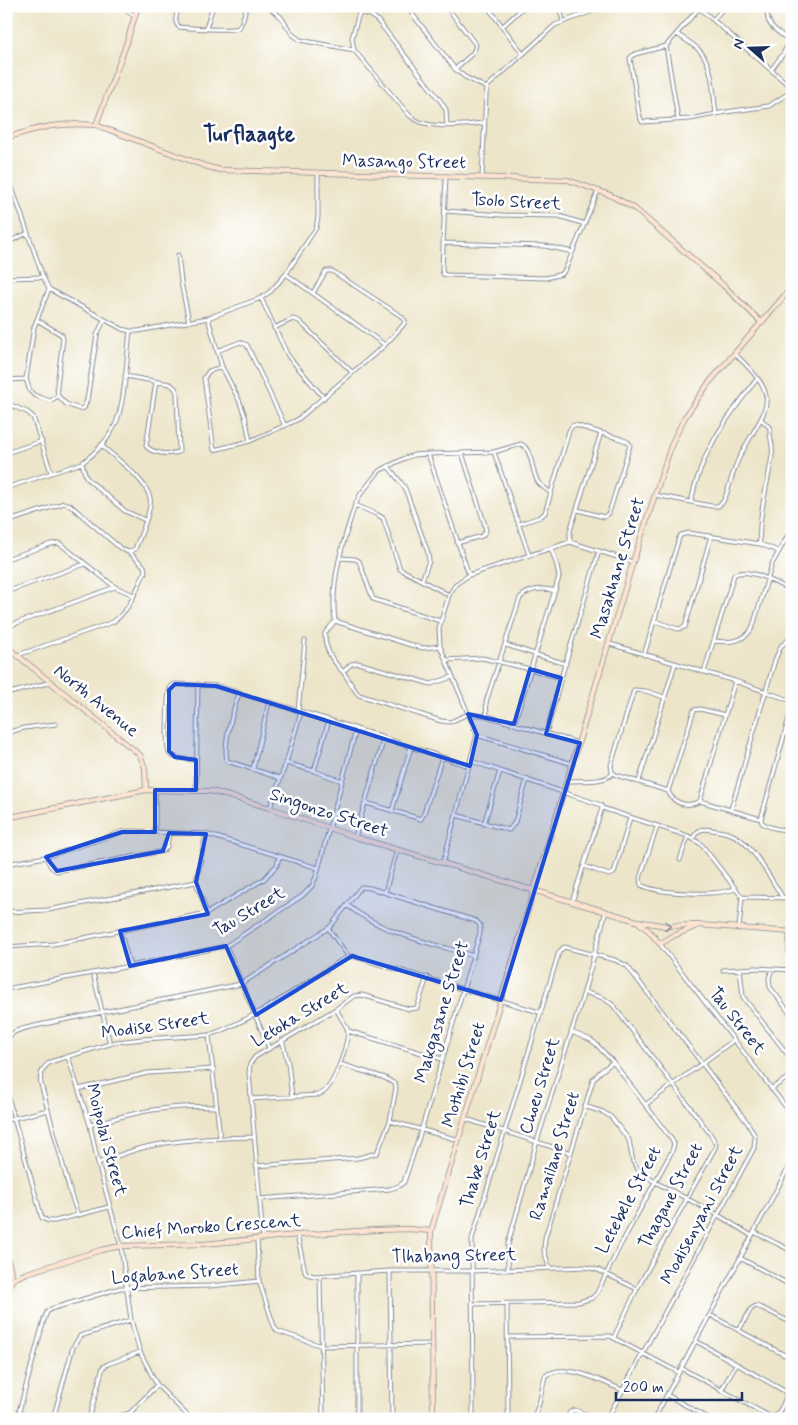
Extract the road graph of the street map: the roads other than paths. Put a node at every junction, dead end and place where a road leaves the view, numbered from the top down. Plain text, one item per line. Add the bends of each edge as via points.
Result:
1 (114, 6) edge
2 (138, 6) edge
3 (179, 6) edge
4 (212, 6) edge
5 (246, 6) edge
6 (267, 6) edge
7 (361, 6) edge
8 (406, 6) edge
9 (446, 6) edge
10 (487, 6) edge
11 (525, 6) edge
12 (559, 6) edge
13 (606, 6) edge
14 (725, 6) edge
15 (768, 6) edge
16 (698, 7) edge
17 (360, 13) junction
18 (135, 15) junction
19 (714, 19) junction
20 (563, 21) junction
21 (504, 26) junction
22 (206, 28) junction
23 (677, 34) junction
24 (791, 39) edge
25 (666, 46) junction
26 (354, 50) junction
27 (523, 54) junction
28 (455, 69) junction
29 (771, 70) junction
30 (487, 88) junction
31 (792, 89) edge
32 (716, 114) junction
33 (678, 119) junction
34 (484, 123) junction
35 (96, 125) junction
36 (447, 125) junction
37 (6, 138) edge
38 (6, 170) edge
39 (318, 174) junction
40 (7, 175) edge
41 (446, 176) junction
42 (482, 177) junction
43 (599, 190) junction
44 (445, 211) junction
45 (585, 224) junction
46 (28, 233) junction
47 (443, 243) junction
48 (6, 244) edge
49 (573, 252) junction
50 (178, 255) dead end
51 (286, 274) junction
52 (43, 277) junction
53 (6, 278) edge
54 (49, 289) junction
55 (790, 289) edge
56 (313, 293) junction
57 (261, 298) junction
58 (792, 299) edge
59 (208, 318) junction
60 (37, 320) junction
61 (104, 320) junction
62 (189, 322) junction
63 (762, 322) junction
64 (274, 328) junction
65 (130, 331) junction
66 (385, 345) junction
67 (218, 351) junction
68 (734, 353) junction
69 (222, 367) junction
70 (352, 372) junction
71 (125, 376) junction
72 (26, 379) junction
73 (757, 379) junction
74 (6, 380) edge
75 (156, 382) junction
76 (58, 396) junction
77 (324, 398) junction
78 (6, 403) edge
79 (11, 405) junction
80 (6, 417) edge
81 (762, 420) junction
82 (285, 426) junction
83 (601, 433) junction
84 (250, 441) junction
85 (42, 442) junction
86 (100, 445) junction
87 (494, 452) junction
88 (6, 453) edge
89 (428, 454) junction
90 (462, 454) junction
91 (82, 463) junction
92 (388, 466) junction
93 (51, 472) junction
94 (6, 488) edge
95 (551, 492) junction
96 (655, 495) junction
97 (691, 502) junction
98 (355, 505) junction
99 (578, 510) junction
100 (145, 520) junction
101 (6, 522) edge
102 (519, 524) junction
103 (792, 528) edge
104 (711, 536) junction
105 (570, 542) junction
106 (457, 543) junction
107 (760, 544) junction
108 (551, 548) junction
109 (599, 551) junction
110 (778, 551) junction
111 (128, 552) junction
112 (529, 555) junction
113 (340, 558) junction
114 (6, 559) edge
115 (633, 562) junction
116 (86, 564) junction
117 (469, 575) junction
118 (767, 578) junction
119 (422, 580) junction
120 (115, 587) junction
121 (790, 588) edge
122 (555, 591) junction
123 (6, 592) edge
124 (449, 595) junction
125 (134, 596) junction
126 (792, 613) edge
127 (334, 621) junction
128 (440, 621) junction
129 (655, 621) junction
130 (6, 627) edge
131 (792, 637) edge
132 (305, 641) dead end
133 (714, 641) junction
134 (610, 644) junction
135 (506, 645) junction
136 (6, 646) edge
137 (440, 646) junction
138 (535, 654) junction
139 (18, 655) junction
140 (644, 655) junction
141 (446, 660) junction
142 (499, 662) junction
143 (566, 664) junction
144 (675, 664) junction
145 (530, 669) junction
146 (343, 672) junction
147 (704, 672) junction
148 (453, 677) junction
149 (561, 678) junction
150 (735, 681) junction
151 (52, 682) junction
152 (198, 684) junction
153 (765, 692) junction
154 (6, 694) edge
155 (239, 694) junction
156 (664, 697) junction
157 (792, 701) edge
158 (269, 702) junction
159 (792, 707) edge
160 (299, 711) junction
161 (468, 714) junction
162 (725, 715) junction
163 (487, 716) junction
164 (329, 720) junction
165 (56, 724) dead end
166 (514, 724) junction
167 (356, 730) junction
168 (785, 731) junction
169 (6, 733) edge
170 (546, 734) junction
171 (792, 734) edge
172 (477, 735) junction
173 (384, 738) junction
174 (580, 743) junction
175 (412, 747) junction
176 (442, 757) junction
177 (196, 760) junction
178 (471, 761) junction
179 (286, 763) junction
180 (573, 764) junction
181 (470, 766) junction
182 (253, 769) junction
183 (500, 770) junction
184 (314, 771) junction
185 (613, 773) junction
186 (280, 778) junction
187 (527, 779) junction
188 (568, 781) junction
189 (639, 781) junction
190 (342, 782) junction
191 (146, 790) junction
192 (155, 790) junction
193 (196, 790) junction
194 (565, 791) junction
195 (668, 791) junction
196 (700, 800) junction
197 (366, 803) junction
198 (270, 808) junction
199 (602, 808) junction
200 (731, 809) junction
201 (392, 811) junction
202 (456, 815) junction
203 (6, 818) edge
204 (630, 818) junction
205 (761, 818) junction
206 (484, 824) junction
207 (657, 827) junction
208 (330, 828) junction
209 (792, 829) edge
210 (155, 832) junction
211 (169, 832) junction
212 (206, 834) junction
213 (688, 836) junction
214 (355, 837) junction
215 (693, 838) junction
216 (397, 850) junction
217 (46, 857) junction
218 (279, 857) junction
219 (680, 860) dead end
220 (444, 863) junction
221 (6, 864) edge
222 (584, 866) junction
223 (318, 868) junction
224 (196, 882) junction
225 (735, 889) junction
226 (535, 890) junction
227 (385, 892) junction
228 (742, 897) junction
229 (783, 898) junction
230 (792, 898) edge
231 (572, 902) junction
232 (347, 905) junction
233 (6, 912) edge
234 (606, 912) junction
235 (207, 913) junction
236 (637, 921) junction
237 (699, 926) junction
238 (328, 928) junction
239 (739, 929) junction
240 (120, 931) junction
241 (790, 932) edge
242 (660, 944) junction
243 (226, 946) junction
244 (6, 948) edge
245 (594, 955) junction
246 (348, 956) junction
247 (474, 956) junction
248 (130, 966) junction
249 (740, 969) junction
250 (772, 969) junction
251 (792, 969) edge
252 (723, 970) dead end
253 (93, 973) junction
254 (427, 977) junction
255 (241, 984) junction
256 (6, 989) edge
257 (464, 989) junction
258 (584, 992) junction
259 (501, 1000) junction
260 (336, 1009) junction
261 (102, 1012) junction
262 (539, 1012) junction
263 (256, 1015) junction
264 (792, 1016) edge
265 (348, 1030) junction
266 (571, 1032) junction
267 (210, 1035) junction
268 (6, 1040) edge
269 (282, 1040) junction
270 (734, 1040) junction
271 (110, 1044) junction
272 (269, 1048) junction
273 (68, 1057) junction
274 (442, 1059) junction
275 (792, 1060) edge
276 (613, 1062) junction
277 (702, 1062) junction
278 (340, 1064) junction
279 (214, 1069) junction
280 (792, 1075) edge
281 (673, 1084) junction
282 (79, 1089) junction
283 (771, 1089) junction
284 (6, 1090) edge
285 (292, 1097) junction
286 (251, 1098) junction
287 (645, 1105) junction
288 (584, 1106) junction
289 (217, 1107) junction
290 (48, 1110) junction
291 (792, 1114) edge
292 (14, 1118) junction
293 (6, 1120) edge
294 (466, 1120) junction
295 (390, 1122) junction
296 (90, 1125) junction
297 (421, 1131) junction
298 (504, 1131) junction
299 (220, 1138) junction
300 (254, 1138) junction
301 (459, 1140) junction
302 (537, 1141) junction
303 (571, 1153) junction
304 (792, 1161) edge
305 (98, 1162) junction
306 (256, 1166) junction
307 (790, 1169) edge
308 (655, 1182) junction
309 (259, 1199) junction
310 (687, 1199) junction
311 (109, 1207) junction
312 (78, 1215) junction
313 (718, 1215) junction
314 (431, 1231) junction
315 (753, 1234) junction
316 (297, 1235) junction
317 (260, 1239) junction
318 (121, 1246) junction
319 (792, 1251) edge
320 (6, 1254) edge
321 (740, 1258) junction
322 (549, 1267) junction
323 (508, 1269) junction
324 (431, 1270) junction
325 (471, 1270) junction
326 (390, 1271) junction
327 (357, 1273) junction
328 (606, 1274) junction
329 (320, 1277) junction
330 (13, 1279) junction
331 (259, 1281) junction
332 (792, 1286) edge
333 (127, 1288) junction
334 (637, 1289) junction
335 (6, 1293) edge
336 (507, 1303) junction
337 (472, 1304) junction
338 (710, 1315) junction
339 (131, 1320) junction
340 (792, 1324) edge
341 (739, 1330) junction
342 (507, 1337) junction
343 (614, 1337) junction
344 (696, 1341) junction
345 (357, 1344) junction
346 (390, 1344) junction
347 (432, 1344) junction
348 (322, 1346) junction
349 (140, 1352) junction
350 (643, 1353) junction
351 (792, 1359) edge
352 (736, 1364) junction
353 (681, 1368) junction
354 (678, 1372) junction
355 (157, 1386) junction
356 (622, 1390) junction
357 (721, 1390) junction
358 (667, 1395) junction
359 (130, 1413) junction
360 (6, 1418) edge
361 (11, 1419) edge
362 (17, 1419) edge
363 (53, 1419) edge
364 (89, 1419) edge
365 (96, 1419) edge
366 (136, 1419) edge
367 (191, 1419) edge
368 (323, 1419) edge
369 (357, 1419) edge
370 (392, 1419) edge
371 (433, 1419) edge
372 (473, 1419) edge
373 (508, 1419) edge
374 (533, 1419) edge
375 (566, 1419) edge
376 (598, 1419) edge
377 (607, 1419) edge
378 (654, 1419) edge
379 (710, 1419) edge

1 - 18 street
2 - 18 street
3 - 22 street via 177,26
4 - 22 street
5 - 22 street via 238,28
6 - 26 street via 282,17 292,34 300,40
7 - 17 street
8 - 28 street
9 - 28 street via 476,45 473,53
10 - 21 street
11 - 21 street
12 - 20 street
13 - 20 street
14 - 19 street
15 - 24 street via 768,22
16 - 19 street
16 - 23 street
17 - 26 street via 352,38
17 - 36 street via 378,21 442,103
18 - 35 street
19 - 29 street
20 - 27 street
21 - 27 street
23 - 25 street
23 - 32 street via 706,60
24 - 29 street
25 - 33 street
25 - 33 street via 635,54 630,58 631,65 641,121
26 - 36 street via 414,120
27 - 30 street
28 - 30 street
29 - 31 street
30 - 34 street
31 - 32 street via 769,106
32 - 33 street
34 - 36 street
34 - 42 street
35 - 37 street, Masango Street via 53,125
35 - 39 street, Masango Street via 220,170
38 - 40 street
39 - 41 street, Masango Street
39 - 51 street via 317,224
40 - 46 street
41 - 42 street, Masango Street
41 - 44 street
42 - 43 street, Masango Street via 561,179
43 - 45 street
43 - 63 street, Masango Street via 634,208
44 - 45 street, Tsolo Street via 559,216
44 - 47 street
45 - 49 street
46 - 48 street
46 - 52 street
47 - 49 street via 545,246
47 - 49 street via 442,270 447,275 553,277 563,273
50 - 62 street
51 - 56 street
51 - 57 street
52 - 53 street
52 - 54 street
54 - 60 street
54 - 61 street
55 - 58 street
55 - 63 street, Masakhane Street
56 - 66 street
56 - 66 street via 326,271 332,271 401,316 404,324
57 - 59 street
57 - 64 street
59 - 62 street
59 - 67 street
60 - 72 street
60 - 76 street via 62,335
61 - 65 street
61 - 76 street via 97,335 84,408 66,404
62 - 65 street
63 - 68 street, Masakhane Street
64 - 70 street via 293,319 299,321
64 - 77 street via 288,356
65 - 71 street
66 - 70 street
67 - 69 street
67 - 82 street via 240,342 246,345
68 - 73 street
68 - 96 street, Masakhane Street via 685,417 672,443
69 - 84 street via 239,400
69 - 84 street via 209,371 204,378 214,450
70 - 77 street
71 - 75 street
71 - 86 street via 117,420
72 - 74 street
72 - 76 street via 34,395 50,401
73 - 81 street via 768,400
73 - 97 street via 725,420 705,456
75 - 75 street via 146,446 173,454 179,452 177,392 170,384
77 - 82 street
78 - 79 street
79 - 80 street
79 - 85 street via 31,414
81 - 97 street via 739,459 720,505
81 - 107 street via 770,428 773,451 760,521
82 - 84 street
83 - 95 street via 578,425 570,427
83 - 99 street
83 - 99 street via 630,445 611,510 604,517
85 - 88 street
85 - 93 street
86 - 91 street
86 - 100 street via 145,486 151,502
87 - 90 street
87 - 95 street via 520,444 525,446 536,479
87 - 102 street
89 - 90 street
89 - 92 street via 414,455
89 - 106 street
90 - 106 street via 486,531 482,536
91 - 93 street
91 - 100 street via 91,482 125,510
92 - 98 street via 375,476
92 - 119 street via 405,488 428,553 429,561
93 - 94 street
95 - 102 street via 543,515
96 - 97 street
96 - 115 street, Masakhane Street
98 - 113 street
98 - 119 street via 383,518 400,569
99 - 105 street via 570,531
100 - 111 street via 135,549
101 - 111 street via 60,503 67,504
102 - 112 street
103 - 110 street
104 - 107 street
104 - 129 street via 689,533 679,536
104 - 129 street via 685,627 678,629
105 - 108 street
105 - 109 street
106 - 117 street
107 - 110 street
108 - 112 street
108 - 122 street via 558,573
109 - 115 street
109 - 143 street
110 - 118 street
111 - 125 street via 145,569
112 - 117 street
113 - 127 street via 334,587
113 - 128 street via 359,561 373,599
114 - 116 street via 56,543
115 - 134 street, Masakhane Street
116 - 120 street
116 - 123 street
117 - 124 street via 456,584
118 - 121 street
118 - 133 street via 750,632 732,642
118 - 133 street via 739,572 734,575
119 - 124 street
120 - 125 street
120 - 130 street
121 - 126 street
122 - 135 street via 531,590 521,596
122 - 138 street
124 - 128 street
125 - 139 street via 126,611 114,622
127 - 137 street via 414,646
127 - 146 street via 326,632 325,643 335,664
128 - 137 street
129 - 140 street
131 - 153 street via 778,652
132 - 160 street
133 - 147 street
134 - 140 street
134 - 174 street, Masakhane Street
135 - 138 street
135 - 142 street
136 - 139 street, North Avenue
137 - 141 street
138 - 143 street
138 - 145 street
139 - 151 street, North Avenue
140 - 144 street
141 - 142 street via 476,658
141 - 148 street
142 - 145 street
142 - 163 street via 486,702
143 - 149 street
144 - 147 street
144 - 156 street
145 - 149 street
145 - 166 street
146 - 148 street via 354,663 431,684
146 - 161 street via 359,695 445,722
147 - 150 street
148 - 161 street
149 - 170 street
150 - 153 street
150 - 162 street
151 - 154 street
151 - 191 street, North Avenue via 140,755 145,768
152 - 155 street
152 - 177 street
152 - 177 street via 175,684 170,688 167,735 171,755
153 - 157 street
153 - 200 street
155 - 158 street
155 - 182 street via 230,726 226,759 229,763
156 - 185 street via 634,690 611,766
156 - 189 street
158 - 160 street
158 - 182 street
159 - 168 street
160 - 164 street
160 - 179 street
161 - 163 street
161 - 172 street
162 - 195 street via 694,710
162 - 196 street
163 - 166 street
164 - 167 street
164 - 184 street
165 - 169 street
166 - 170 street
167 - 173 street
167 - 190 street, Tau Street
168 - 171 street
168 - 205 street
170 - 174 street
172 - 178 street
172 - 180 street
173 - 175 street
173 - 197 street
174 - 180 street, Masakhane Street
175 - 176 street
175 - 201 street
176 - 181 street
176 - 201 street via 421,819
177 - 193 street
178 - 181 street
178 - 183 street
179 - 184 street
179 - 186 street
180 - 188 street, Masakhane Street
181 - 202 street
182 - 186 street
183 - 187 street
183 - 206 street
184 - 190 street
185 - 188 street via 602,780
185 - 189 street
186 - 198 street
187 - 194 street
187 - 206 street via 511,829
188 - 194 street, Masakhane Street
189 - 195 street
190 - 208 street, Tau Street
191 - 192 street, Singonzo Street
191 - 203 street, Singonzo Street
192 - 193 street, Singonzo Street
192 - 210 street
193 - 198 street, Singonzo Street via 212,791
194 - 199 street via 597,802
194 - 226 street, Masakhane Street
195 - 196 street via 672,798 685,805
196 - 200 street
197 - 201 street
197 - 214 street
198 - 208 street, Singonzo Street
199 - 204 street
199 - 222 street
200 - 205 street
202 - 206 street
202 - 220 street
204 - 207 street
204 - 222 street via 614,873 609,875
205 - 209 street via 766,826
207 - 213 street
207 - 225 street via 640,878 641,885 668,892 724,892
208 - 214 street, Singonzo Street
208 - 223 street, Tau Street
210 - 211 street
210 - 217 street via 122,832
211 - 212 street
211 - 217 street via 167,847 163,851 56,871
212 - 218 street
212 - 224 street
213 - 215 street
213 - 219 street
214 - 216 street, Singonzo Street
215 - 225 street
215 - 229 street via 702,828 737,836
216 - 220 street, Singonzo Street
216 - 227 street
217 - 221 street
218 - 223 street
218 - 235 street via 277,865 264,879
220 - 226 street, Singonzo Street
222 - 231 street
223 - 243 street, Tau Street via 312,886 302,896
224 - 233 street via 48,910
224 - 235 street
225 - 228 street
226 - 231 street, Singonzo Street
226 - 259 street, Mothibi Street
227 - 232 street, Makgasane Street via 361,887
227 - 247 street, Makgasane Street via 476,921 480,925 480,933
228 - 229 street
228 - 239 street
229 - 230 street
231 - 234 street, Singonzo Street
232 - 238 street, Makgasane Street
232 - 247 street via 387,929
234 - 236 street, Singonzo Street
234 - 245 street, Choeu Street
235 - 240 street
236 -> 237 street, Singonzo Street via 666,926
236 - 242 street, Singonzo Street
237 - 239 street, Singonzo Street
237 - 242 street, Singonzo Street
238 - 246 street
238 - 255 street, Makgasane Street
239 - 241 street, Singonzo Street
240 - 244 street via 54,944
240 - 248 street
241 - 251 street via 788,952
242 - 270 street, Tau Street
243 - 248 street, Tau Street
243 - 255 street
245 - 258 street, Choeu Street
245 - 262 street, Thabe Street via 562,948
245 - 277 street, Modisenyani Street via 628,966
246 - 254 street
246 - 263 street, Modise Street
247 - 257 street, Makgasane Street
248 - 253 street, Tau Street
249 - 250 street
249 - 252 street
249 - 275 street via 743,997
250 - 251 street
250 - 264 street via 770,987
253 - 256 street, Tau Street
253 - 261 street
254 - 257 street
254 - 260 street, Letoka Street via 420,1003 414,1009 359,994
255 - 261 street, Makgasane Street
255 - 263 street
257 - 259 street
257 - 274 street, Makgasane Street
258 - 266 street, Choeu Street
258 - 281 street, Thagane Street via 610,1002
259 - 262 street
259 - 294 street, Mothibi Street
260 - 265 street
260 - 269 street, Letoka Street
261 - 268 street, Makgasane Street via 15,1031
261 - 271 street
262 - 298 street, Thabe Street
263 - 267 street, Modise Street
263 - 272 street
265 - 274 street
265 - 278 street
266 - 276 street, Letebele Street via 591,1040
266 - 302 street, Choeu Street
267 - 271 street, Modise Street
267 - 279 street
269 - 272 street, Letoka Street
269 - 285 street
270 - 277 street
270 - 283 street, Tau Street
271 - 273 street, Modise Street
272 - 286 street, Letoka Street via 250,1064
273 - 282 street, Moipolai Street
273 - 290 street, Modise Street via 50,1062 41,1072
274 - 297 street, Makgasane Street
276 - 287 street, Letebele Street
276 - 288 street, Ramailane Street via 596,1076
277 - 281 street
277 - 313 street, Modisenyani Street via 755,1136 754,1148
278 - 285 street via 325,1092
278 - 295 street via 394,1082 396,1088
279 - 282 street via 148,1073
279 - 289 street
280 - 283 street
281 - 287 street
281 - 310 street, Thagane Street via 716,1144
282 - 296 street, Moipolai Street
283 - 291 street, Tau Street
284 - 292 street
285 - 286 street
286 - 300 street, Letoka Street
287 - 308 street, Letebele Street via 674,1144
288 - 303 street, Ramailane Street
288 - 308 street via 611,1117 631,1142 636,1168
289 - 296 street via 164,1107
289 - 299 street
290 - 292 street
290 - 312 street, Modise Street
292 - 293 street
292 - 312 street via 42,1218 51,1222
294 - 298 street
294 - 301 street, Mothibi Street
295 - 297 street
295 - 306 street via 380,1147 372,1155
296 - 305 street, Moipolai Street
297 - 301 street
297 - 309 street, Makgasane Street via 406,1178 396,1188
298 - 302 street
298 - 325 street, Thabe Street via 472,1239
299 - 300 street
299 - 305 street via 143,1148
300 - 306 street, Letoka Street
301 - 314 street, Mothibi Street
302 - 303 street
302 - 323 street, Choeu Street via 508,1244
303 - 322 street, Ramailane Street via 545,1238 544,1250
304 - 307 street
305 - 311 street, Moipolai Street
306 - 309 street, Letoka Street
307 - 315 street
308 - 310 street
308 - 328 street, Letebele Street
309 - 317 street, Letoka Street
310 - 313 street
310 - 334 street, Thagane Street
311 - 312 street
311 - 318 street, Moipolai Street
313 - 315 street
313 - 350 street, Modisenyani Street
314 - 316 street, Chief Moroko Crescent
314 - 324 street, Mothibi Street
315 - 319 street
315 - 321 street
316 - 317 street, Chief Moroko Crescent
316 - 329 street via 305,1271
317 - 318 street, Chief Moroko Crescent
317 - 331 street, Letoka Street
318 - 330 street, Chief Moroko Crescent
318 - 333 street, Moipolai Street
320 - 330 street
321 - 332 street
321 - 338 street
322 - 323 street, Tlhabang Street
322 - 328 street, Tlhabang Street via 590,1267
323 - 325 street, Tlhabang Street
324 - 325 street, Tlhabang Street
324 - 326 street, Tlhabang Street
324 - 347 street
325 - 337 street, Thabe Street
326 - 327 street, Tlhabang Street
326 - 346 street
327 - 329 street, Tlhabang Street
327 - 345 street
328 - 334 street, Tlhabang Street
328 - 336 street, Letebele Street via 597,1293 585,1301
329 - 348 street
330 - 335 street
331 - 333 street, Logabane Street
331 - 348 street, Logabane Street via 276,1330
333 - 339 street, Moipolai Street
333 - 362 street, Logabane Street via 113,1289 48,1312
334 - 343 street, Thagane Street
336 - 337 street, Letebele Street
336 - 342 street
337 - 372 street, Thabe Street
338 - 341 street
338 - 344 street
339 - 349 street, Moipolai Street
339 - 363 street via 76,1338
340 - 341 street via 754,1306
341 - 351 street
342 - 343 street
342 - 373 street
343 - 350 street
344 - 352 street
344 - 353 street
345 - 346 street
345 - 348 street
345 - 369 street
346 - 347 street
346 - 370 street
347 - 371 street
348 - 368 street
349 - 355 street, Moipolai Street
349 - 364 street via 103,1368
350 - 354 street
350 - 356 street, Modisenyani Street
352 - 357 street
352 - 357 street via 786,1392 782,1406 776,1416 771,1417
353 - 354 street
353 - 357 street
354 - 358 street
355 - 359 street
355 - 367 street, Moipolai Street
356 - 374 street via 582,1373 548,1373
356 - 377 street, Modisenyani Street
358 - 378 street
358 - 379 street
359 - 365 street
359 - 366 street
360 - 361 street
375 - 376 street via 572,1410

